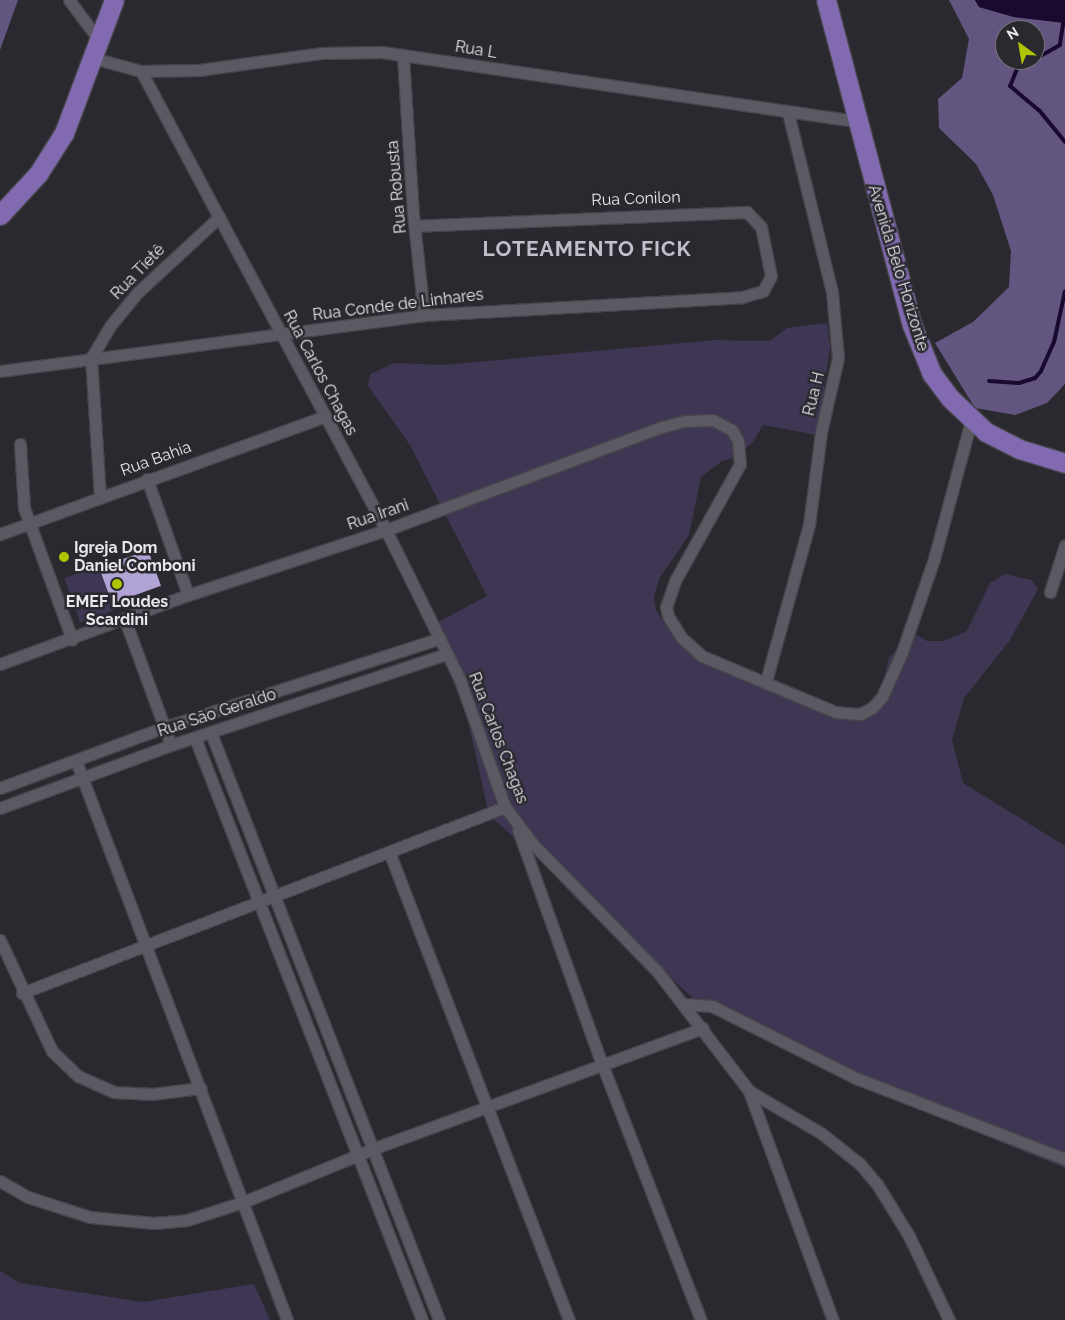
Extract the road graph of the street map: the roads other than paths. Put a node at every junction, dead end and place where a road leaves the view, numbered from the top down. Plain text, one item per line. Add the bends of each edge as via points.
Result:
1 (69, 0) edge
2 (114, 0) edge
3 (826, 0) edge
4 (99, 40) junction
5 (404, 56) junction
6 (93, 58) junction
7 (141, 71) junction
8 (788, 113) junction
9 (855, 121) junction
10 (0, 215) edge
11 (219, 217) junction
12 (416, 226) junction
13 (742, 297) joint
14 (424, 315) junction
15 (281, 336) junction
16 (91, 358) junction
17 (0, 371) edge
18 (324, 417) junction
19 (971, 421) junction
20 (20, 444) dead end
21 (1065, 464) edge
22 (148, 479) junction
23 (100, 497) junction
24 (30, 523) junction
25 (386, 530) junction
26 (0, 534) edge
27 (1065, 546) edge
28 (1050, 592) dead end
29 (188, 595) junction
30 (125, 620) junction
31 (72, 638) junction
32 (440, 638) junction
33 (446, 654) junction
34 (0, 664) edge
35 (766, 681) junction
36 (165, 727) junction
37 (211, 733) junction
38 (195, 738) junction
39 (171, 745) junction
40 (76, 761) junction
41 (82, 778) junction
42 (0, 788) edge
43 (505, 807) junction
44 (0, 808) edge
45 (515, 821) junction
46 (390, 854) junction
47 (276, 895) junction
48 (260, 902) junction
49 (0, 940) edge
50 (143, 945) junction
51 (22, 993) junction
52 (684, 1004) junction
53 (703, 1028) junction
54 (602, 1064) junction
55 (201, 1088) junction
56 (749, 1091) junction
57 (488, 1108) junction
58 (375, 1148) junction
59 (358, 1155) junction
60 (1065, 1159) edge
61 (0, 1181) edge
62 (243, 1202) junction
63 (287, 1320) edge
64 (422, 1320) edge
65 (439, 1320) edge
66 (569, 1320) edge
67 (701, 1320) edge
68 (833, 1320) edge
69 (949, 1320) edge

1 - 4 street
2 - 4 main road
3 - 9 main road, Avenida Belo Horizonte via 838,33
4 - 6 main road
5 - 7 street, Rua L via 321,53 199,70
5 - 8 street, Rua L
5 - 12 street, Rua Robusta
6 - 7 street, Rua L
6 - 10 main road via 59,141 38,174
7 - 11 street, Rua Carlos Chagas
8 - 9 street, Rua L
8 - 35 street, Rua H via 832,292 838,358 821,432 811,517
9 - 19 main road, Avenida Belo Horizonte via 924,356 932,374
11 - 15 street, Rua Carlos Chagas
11 - 16 street, Rua Tietê via 137,293 110,326
12 - 13 street, Rua Conilon via 747,212 761,227 771,276 763,291
12 - 14 street, Rua Robusta
13 - 14 street, Rua Conde de Linhares
14 - 15 street, Rua Conde de Linhares
15 - 16 street, Rua Conde de Linhares
15 - 18 street, Rua Carlos Chagas
16 - 17 street, Rua Conde de Linhares
16 - 23 street
18 - 22 street, Rua Bahia
18 - 25 street, Rua Carlos Chagas
19 - 21 main road, Avenida Belo Horizonte via 1019,449
19 - 35 street via 934,559 882,696 867,712 848,715
20 - 24 street via 24,508
22 - 23 street, Rua Bahia
22 - 29 street
23 - 24 street, Rua Bahia
24 - 26 street, Rua Bahia
24 - 31 street
25 - 29 street, Rua Irani
25 - 32 street, Rua Carlos Chagas
25 - 35 street, Rua Irani via 685,421 713,420 728,426 738,441 740,464 675,581 666,607 675,630 698,653
27 - 28 street
29 - 30 street, Rua Irani
30 - 31 street, Rua Irani
30 - 36 street
31 - 34 street, Rua Irani
32 - 33 street, Rua Carlos Chagas
32 - 36 street, Rua São Geraldo
33 - 37 street, Rua São Geraldo
33 - 43 street, Rua Carlos Chagas via 473,715
36 - 39 street
36 - 40 street, Rua São Geraldo
37 - 38 street, Rua São Geraldo
37 - 47 street
38 - 39 street, Rua São Geraldo
38 - 48 street
39 - 41 street, Rua São Geraldo
40 - 41 street
40 - 42 street, Rua São Geraldo
41 - 44 street, Rua São Geraldo
41 - 50 street
43 - 45 street, Rua Carlos Chagas
43 - 46 street
45 - 52 street, Rua Carlos Chagas
45 - 54 street
46 - 47 street
46 - 57 street
47 - 48 street
47 - 58 street
48 - 50 street
48 - 59 street
49 - 51 street
50 - 51 street
50 - 55 street
51 - 55 street via 52,1051 78,1076 114,1092 152,1094
52 - 53 street, Rua Carlos Chagas
52 - 60 street via 712,1006 856,1078
53 - 54 street
53 - 56 street, Rua Carlos Chagas
54 - 57 street
54 - 67 street
55 - 62 street
56 - 68 street
56 - 69 street, Rua Carlos Chagas via 821,1133 865,1171 909,1236
57 - 58 street
57 - 66 street
58 - 59 street
58 - 65 street
59 - 62 street
59 - 64 street
61 - 62 street via 50,1206 122,1221 187,1220
62 - 63 street

